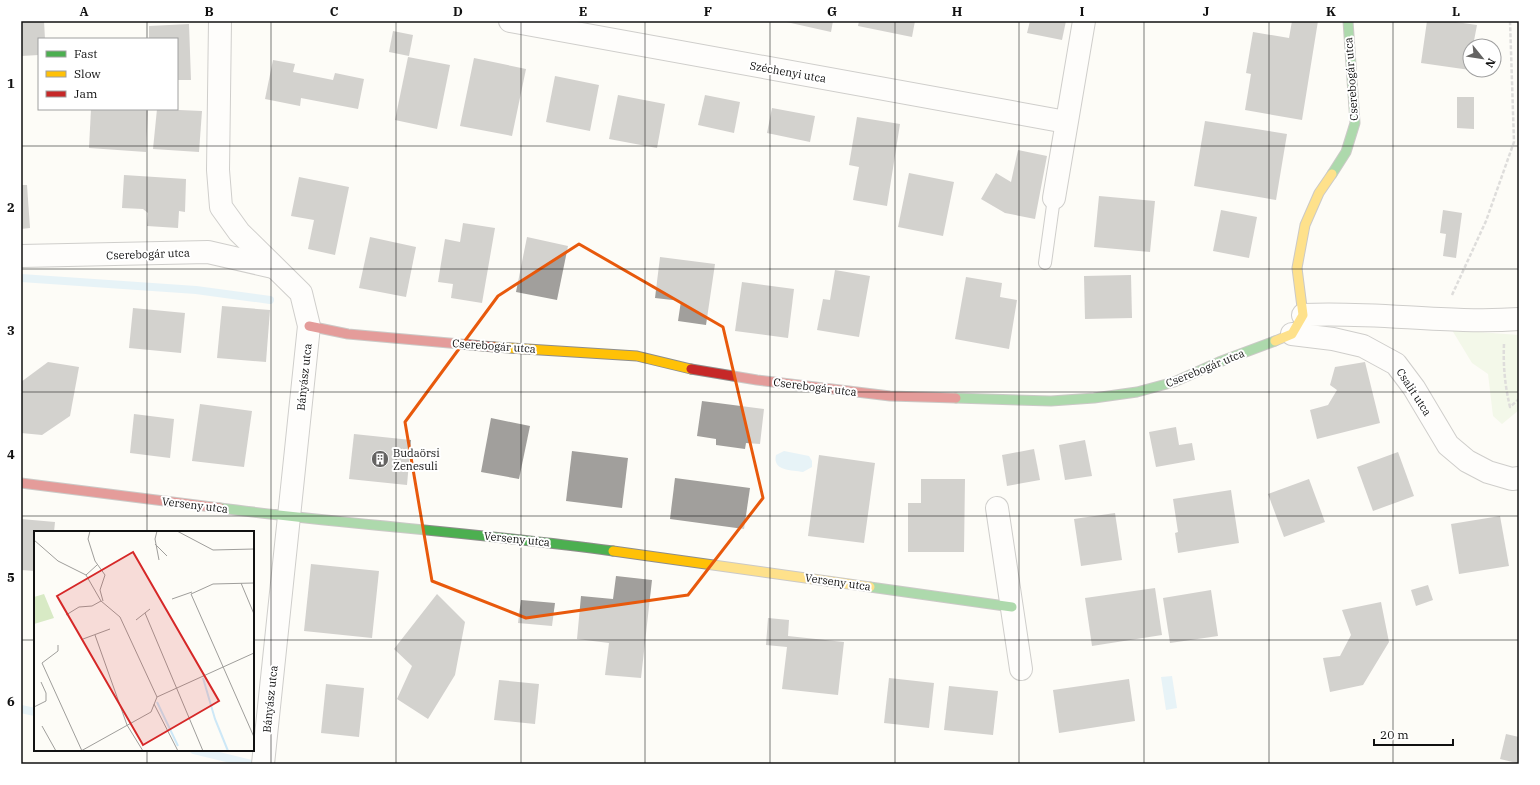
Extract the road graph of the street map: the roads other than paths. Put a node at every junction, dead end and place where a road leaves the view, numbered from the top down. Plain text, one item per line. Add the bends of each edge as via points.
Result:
1 (220, 21) edge
2 (510, 21) edge
3 (1084, 21) edge
4 (1348, 21) edge
5 (1066, 122) junction
6 (1054, 198) joint
7 (21, 256) edge
8 (1045, 263) dead end
9 (274, 267) junction
10 (1303, 315) junction
11 (1519, 319) edge
12 (309, 326) junction
13 (1292, 334) junction
14 (1519, 478) edge
15 (21, 483) edge
16 (997, 508) dead end
17 (288, 517) junction
18 (1012, 607) junction
19 (1021, 669) dead end
20 (263, 764) edge

1 - 9 street, Bányász utca via 218,170 221,207 239,232
2 - 5 street, Széchenyi utca
3 - 5 street
4 - 10 street, Cserebogár utca via 1355,123 1346,152 1319,194 1305,225 1297,268
5 - 6 street
6 - 8 lane
7 - 9 street, Cserebogár utca via 208,252
9 - 12 street, Bányász utca via 301,293
10 - 11 street via 1347,314 1489,321
10 - 13 street
12 - 13 street, Cserebogár utca via 348,334 456,344 638,356 700,371 890,396 1051,401 1137,392 1174,382
12 - 17 street, Bányász utca
13 - 14 street, Csalit utca via 1363,346 1396,364 1414,388 1448,445 1467,461 1488,472 1512,479
15 - 17 street, Verseny utca
16 - 18 street
17 - 18 street, Verseny utca via 542,541
17 - 20 street, Bányász utca
18 - 19 street

